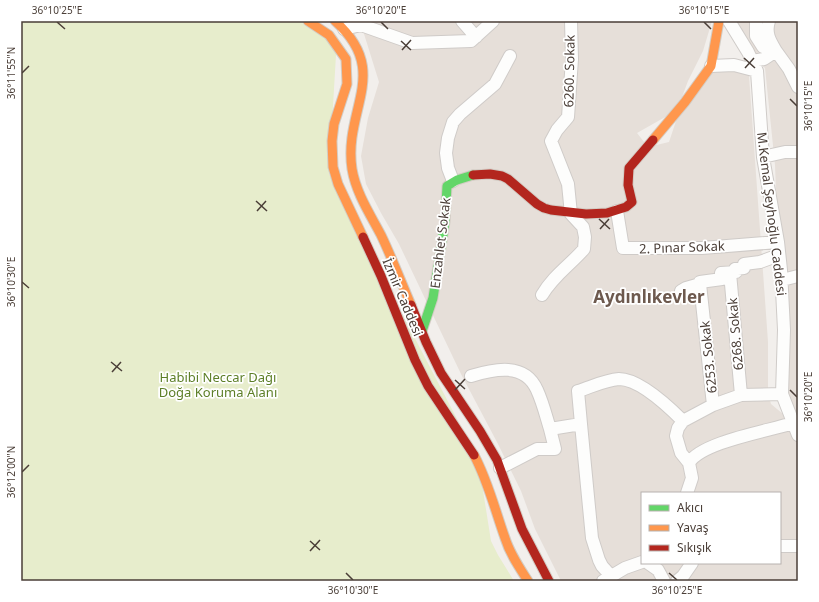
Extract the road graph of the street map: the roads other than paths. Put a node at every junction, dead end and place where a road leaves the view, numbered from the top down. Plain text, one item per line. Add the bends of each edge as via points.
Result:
1 (308, 21) edge
2 (462, 21) edge
3 (493, 21) edge
4 (571, 21) edge
5 (719, 21) edge
6 (729, 21) edge
7 (756, 21) edge
8 (769, 21) edge
9 (339, 25) edge
10 (476, 37) junction
11 (776, 51) junction
12 (510, 56) dead end
13 (711, 66) junction
14 (754, 66) junction
15 (798, 87) edge
16 (798, 152) edge
17 (763, 157) junction
18 (453, 181) junction
19 (617, 212) junction
20 (571, 214) junction
21 (778, 242) junction
22 (779, 255) junction
23 (730, 273) junction
24 (798, 276) edge
25 (782, 280) junction
26 (700, 284) junction
27 (681, 291) dead end
28 (542, 295) dead end
29 (422, 331) junction
30 (471, 376) dead end
31 (782, 394) junction
32 (741, 395) junction
33 (713, 405) junction
34 (683, 421) junction
35 (793, 423) junction
36 (581, 424) junction
37 (550, 429) junction
38 (798, 435) edge
39 (689, 463) junction
40 (500, 468) junction
41 (687, 492) edge
42 (781, 546) edge
43 (798, 546) edge
44 (641, 562) edge
45 (649, 564) edge
46 (691, 564) edge
47 (607, 578) edge
48 (528, 581) edge
49 (549, 581) edge
50 (664, 581) edge
51 (677, 581) edge

1 - 48 street, İzmir Caddesi via 329,35 346,60 347,84 334,124 332,141 332,167 338,184 381,276 415,360 428,386 472,450 489,487 514,559
2 - 10 street
3 - 10 street
4 - 20 street, 6260. Sokak via 572,60 568,117 551,141 568,184
5 - 13 street
6 - 14 street, M.Kemal Şeyhoğlu Caddesi
7 - 11 street via 756,36 763,47
8 - 11 street via 769,38
9 - 10 street via 361,24 412,43 471,42
9 - 29 street, İzmir Caddesi via 356,44 364,68 352,141 353,177
11 - 14 street
11 - 15 street
12 - 18 street via 495,84 453,122 446,153
13 - 14 street
13 - 19 street via 685,102 629,168 628,185 632,202
14 - 17 street, M.Kemal Şeyhoğlu Caddesi
16 - 17 street
17 - 21 street, M.Kemal Şeyhoğlu Caddesi
18 - 20 street, Enzahlet Sokak via 475,176 499,175 507,178 544,208
18 - 29 street, Enzahlet Sokak via 448,186 433,298
19 - 20 street, Enzahlet Sokak
19 - 21 street, 2. Pınar Sokak via 623,248 702,248
20 - 28 street via 583,227 584,249 555,277
21 - 22 street, M.Kemal Şeyhoğlu Caddesi
22 - 23 street via 760,262 744,264 744,268 735,269 736,272
22 - 25 street, M.Kemal Şeyhoğlu Caddesi
23 - 26 street via 721,274 722,279
23 - 32 street, 6268. Sokak
24 - 25 street
25 - 31 street, M.Kemal Şeyhoğlu Caddesi
26 - 27 street
26 - 33 street, 6253. Sokak
29 - 40 street, İzmir Caddesi via 441,372 487,442
30 - 37 street via 501,369 526,376 537,389
31 - 32 street
31 - 35 street, M.Kemal Şeyhoğlu Caddesi
32 - 33 street
33 - 34 street
34 - 36 street via 648,391 634,383 618,379 578,391
34 - 39 street via 676,436 681,453
35 - 38 street, M.Kemal Şeyhoğlu Caddesi
35 - 39 street via 728,441 697,454
36 - 37 street
36 - 47 street via 592,538 598,560
37 - 40 street via 555,449 537,449
39 - 41 street via 692,478
40 - 49 street, İzmir Caddesi via 522,528
42 - 43 street
44 - 47 street
45 - 50 street via 658,570
46 - 51 street

